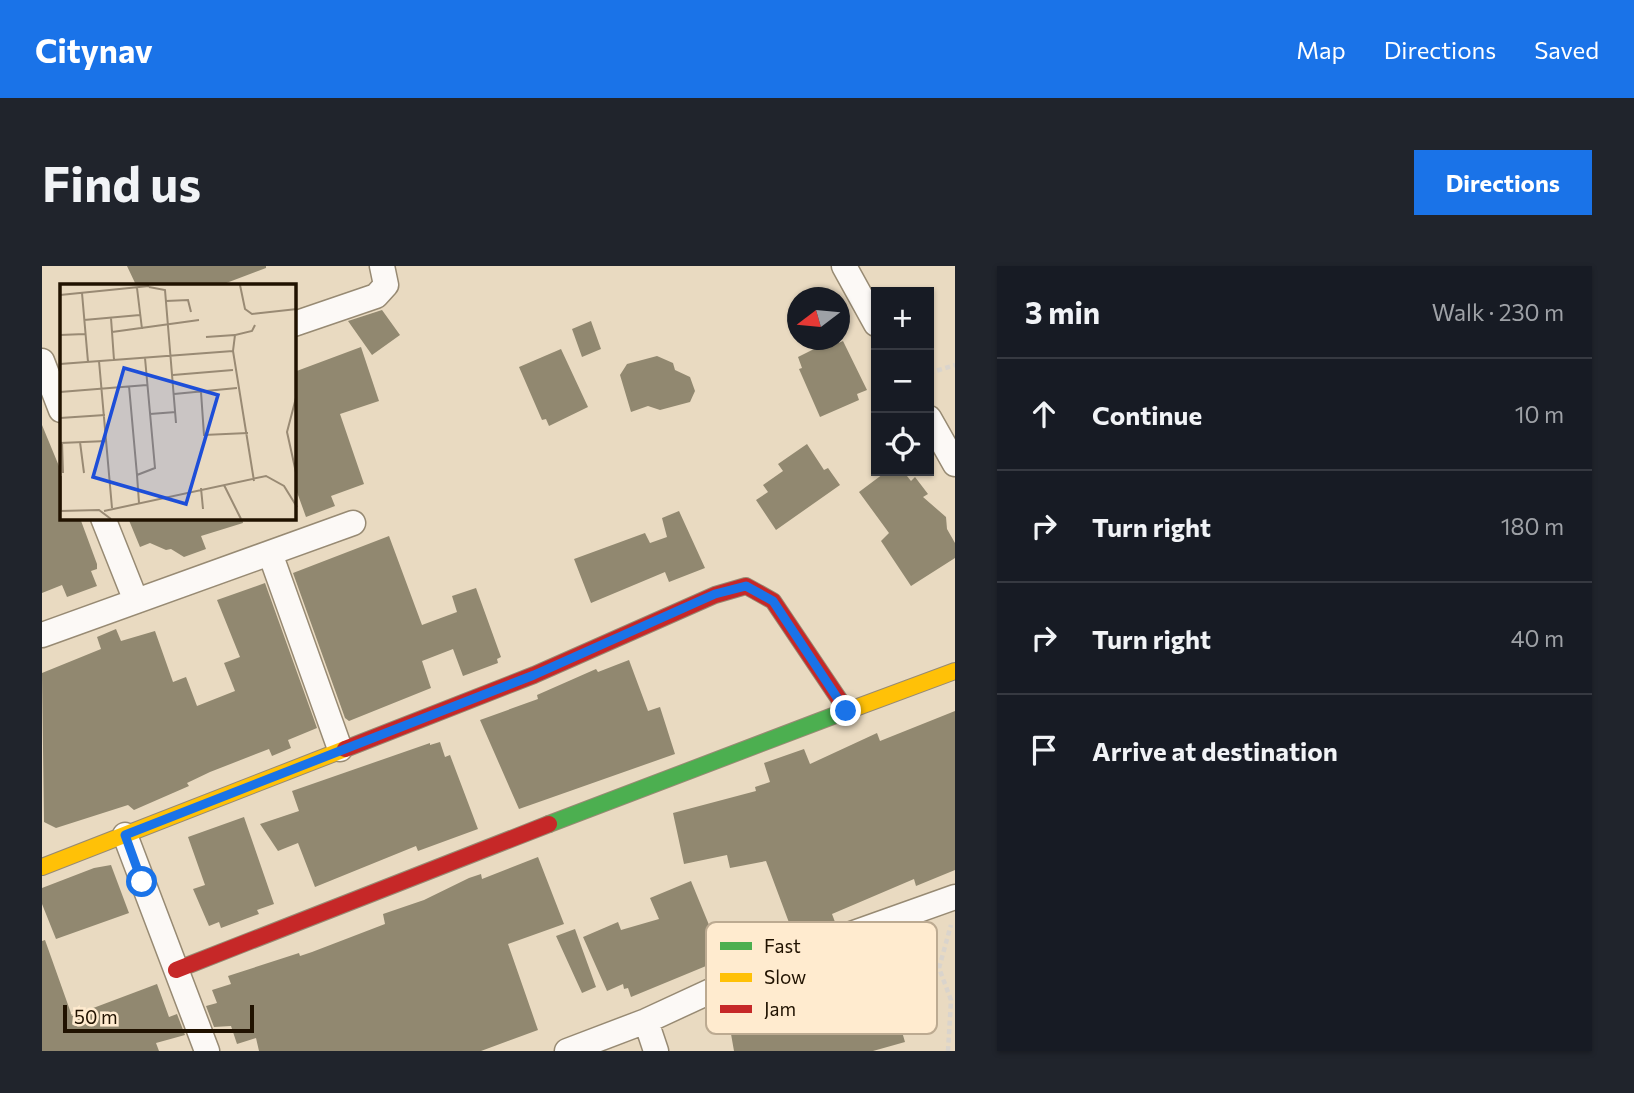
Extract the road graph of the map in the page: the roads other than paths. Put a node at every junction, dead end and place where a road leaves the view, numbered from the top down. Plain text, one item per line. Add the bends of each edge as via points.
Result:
1 (382, 266) edge
2 (844, 266) edge
3 (871, 315) edge
4 (296, 323) edge
5 (42, 361) edge
6 (60, 404) edge
7 (934, 427) edge
8 (955, 464) edge
9 (104, 520) edge
10 (353, 523) dead end
11 (270, 553) junction
12 (136, 601) junction
13 (42, 635) edge
14 (955, 671) edge
15 (846, 711) junction
16 (340, 749) junction
17 (125, 835) junction
18 (42, 867) edge
19 (955, 897) edge
20 (885, 922) edge
21 (176, 970) junction
22 (706, 993) edge
23 (646, 1021) junction
24 (207, 1051) edge
25 (568, 1051) edge
26 (656, 1051) edge

1 - 4 street via 386,285 376,296
2 - 3 street
5 - 6 street
7 - 8 street
9 - 12 street
10 - 11 street
11 - 12 street
11 - 16 street
12 - 13 street
14 - 15 street
15 - 16 street via 773,601 746,586 715,594 534,675
15 - 21 street
16 - 17 street
17 - 18 street
17 - 21 street
19 - 20 street
21 - 24 street
22 - 23 street
23 - 25 street
23 - 26 street

